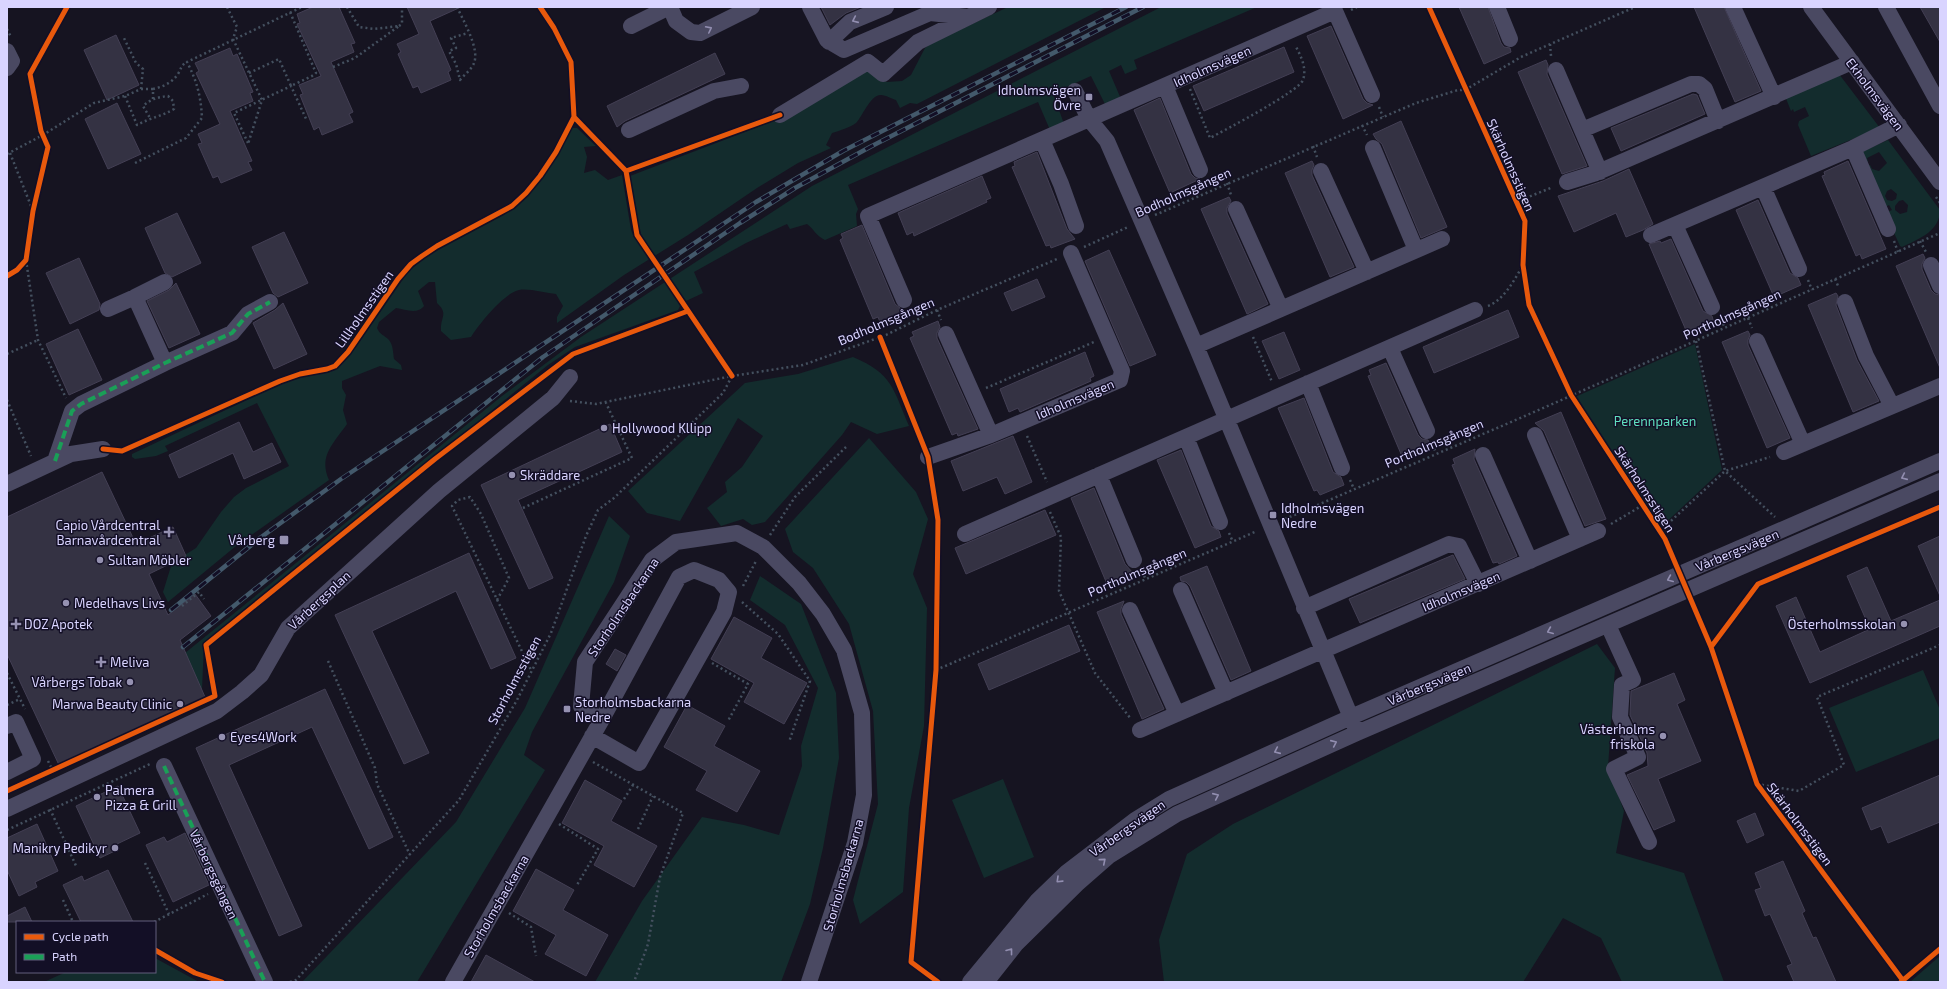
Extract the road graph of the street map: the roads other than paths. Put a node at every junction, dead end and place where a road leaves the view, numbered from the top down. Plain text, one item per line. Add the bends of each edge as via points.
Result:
1 (670, 7) edge
2 (752, 7) edge
3 (810, 7) edge
4 (886, 7) edge
5 (989, 7) edge
6 (1497, 7) edge
7 (1733, 7) edge
8 (1811, 7) edge
9 (1886, 7) edge
10 (968, 17) junction
11 (631, 26) dead end
12 (1510, 39) dead end
13 (830, 42) junction
14 (7, 50) edge
15 (1852, 62) junction
16 (7, 68) edge
17 (1556, 70) dead end
18 (741, 86) dead end
19 (1165, 86) junction
20 (1075, 91) dead end
21 (1372, 95) dead end
22 (1774, 97) junction
23 (1940, 106) edge
24 (780, 114) dead end
25 (1089, 119) junction
26 (1718, 121) junction
27 (1899, 125) junction
28 (629, 130) dead end
29 (1582, 130) junction
30 (1042, 140) junction
31 (1373, 148) dead end
32 (1853, 148) junction
33 (1200, 170) dead end
34 (1321, 171) dead end
35 (1600, 172) junction
36 (1567, 182) road end
37 (1940, 182) edge
38 (1763, 187) junction
39 (1236, 209) dead end
40 (1675, 225) junction
41 (1076, 226) dead end
42 (1888, 229) dead end
43 (1652, 235) dead end
44 (1442, 239) dead end
45 (1416, 250) junction
46 (1071, 253) road end
47 (1931, 265) dead end
48 (1798, 269) dead end
49 (1367, 272) junction
50 (165, 282) dead end
51 (1940, 286) edge
52 (135, 297) junction
53 (904, 300) dead end
54 (270, 302) dead end
55 (1845, 302) dead end
56 (1712, 307) dead end
57 (108, 309) dead end
58 (1281, 309) junction
59 (1475, 310) road end
60 (946, 334) dead end
61 (1757, 341) dead end
62 (1196, 346) junction
63 (1390, 348) junction
64 (164, 363) junction
65 (570, 377) dead end
66 (1308, 383) junction
67 (1940, 386) edge
68 (1892, 406) junction
69 (1226, 419) junction
70 (1427, 431) dead end
71 (991, 435) junction
72 (1186, 436) junction
73 (1535, 436) dead end
74 (1803, 444) junction
75 (104, 449) dead end
76 (1784, 452) road end
77 (1483, 455) dead end
78 (928, 457) dead end
79 (55, 461) junction
80 (1940, 461) edge
81 (1342, 468) dead end
82 (1099, 475) junction
83 (1940, 481) edge
84 (7, 484) edge
85 (1220, 522) dead end
86 (1598, 531) road end
87 (965, 534) dead end
88 (1580, 539) junction
89 (1134, 560) dead end
90 (1530, 561) junction
91 (1478, 584) junction
92 (1181, 590) dead end
93 (1304, 608) junction
94 (1130, 610) dead end
95 (1608, 624) junction
96 (1323, 651) junction
97 (1226, 693) junction
98 (1176, 714) junction
99 (1351, 717) junction
100 (601, 721) junction
101 (7, 726) edge
102 (1140, 730) road end
103 (1358, 733) junction
104 (592, 736) junction
105 (158, 764) road end
106 (7, 772) edge
107 (7, 809) edge
108 (1649, 842) dead end
109 (265, 982) edge
110 (453, 982) edge
111 (809, 982) edge
112 (970, 982) edge
113 (986, 982) edge

1 -> 2 street via 676,21 690,32 700,33
1 - 11 street
3 - 13 street
4 -> 13 street via 850,22
5 - 10 street
6 - 12 street
7 - 22 street
8 - 15 street, Ekholmsvägen
9 - 23 street
10 - 13 street via 930,13 844,50
10 - 24 street via 918,42 883,74 868,62
14 - 16 street via 12,61
15 - 22 street
15 - 27 street, Ekholmsvägen
17 - 29 street
18 - 28 street via 714,91
19 - 21 street, Idholmsvägen via 1335,11
19 - 25 street, Idholmsvägen
19 - 33 street
20 - 25 street
22 - 26 street
25 - 30 street, Idholmsvägen
25 - 62 street via 1107,141
26 - 29 street via 1705,89 1699,84 1691,84
26 - 35 street
27 - 32 street
27 - 37 street, Ekholmsvägen
29 - 35 street
30 - 41 street
30 - 53 street, Idholmsvägen via 868,216
31 - 45 street
32 - 38 street
32 - 42 street
34 - 49 street
35 - 36 street
38 - 40 street
38 - 48 street
39 - 58 street
40 - 43 street
40 - 56 street
44 - 45 street
45 - 49 street
46 - 71 street, Idholmsvägen via 1122,371 1120,380
47 - 51 street
49 - 58 street
50 - 52 street
52 - 57 street
52 - 64 street
54 - 64 street via 248,314 232,333
55 - 68 street via 1866,356
58 - 62 street
59 - 63 street
60 - 71 street
61 - 74 street
62 - 69 street
63 - 66 street
63 - 70 street
64 - 79 street via 81,404 72,411
65 - 107 street, Vårbergsplan via 553,398 439,491 288,628 260,675 242,692 216,711
66 - 69 street
66 - 81 street
67 - 68 street
68 - 74 street
69 - 72 street
69 - 93 street
71 - 78 street, Idholmsvägen
72 - 82 street
72 - 85 street
73 - 88 street
74 - 76 street
75 - 79 street via 71,454
77 - 90 street
79 - 84 street
80 -> 99 street, Vårbergsvägen
82 - 87 street
82 - 89 street
83 - 95 street, Vårbergsvägen
86 - 88 street, Idholmsvägen
88 - 90 street, Idholmsvägen
90 - 91 street, Idholmsvägen
91 - 93 street via 1459,546 1449,544
91 - 96 street, Idholmsvägen
92 - 97 street
93 - 96 street
94 - 98 street
95 - 103 street, Vårbergsvägen
95 - 108 street via 1633,680 1622,685 1620,718 1638,757 1614,769
96 - 97 street, Idholmsvägen
96 - 99 street
97 - 98 street, Idholmsvägen
98 - 102 street, Idholmsvägen
99 - 103 street
99 -> 112 street, Vårbergsvägen via 1169,799 1135,820 1067,872 1037,901
100 - 104 street, Storholmsbackarna
100 - 104 street via 679,577 694,570 719,580 730,592 724,612 639,763
100 - 111 street, Storholmsbackarna via 581,706 585,662 652,560 676,542 737,533 763,547 799,583 823,614 844,650 862,713 864,795 855,843
101 - 106 street via 16,722 33,759
113 -> 103 street, Vårbergsvägen via 1016,944 1047,912 1109,856 1177,814
104 - 110 street, Storholmsbackarna
105 - 109 street, Vårbergsgången

